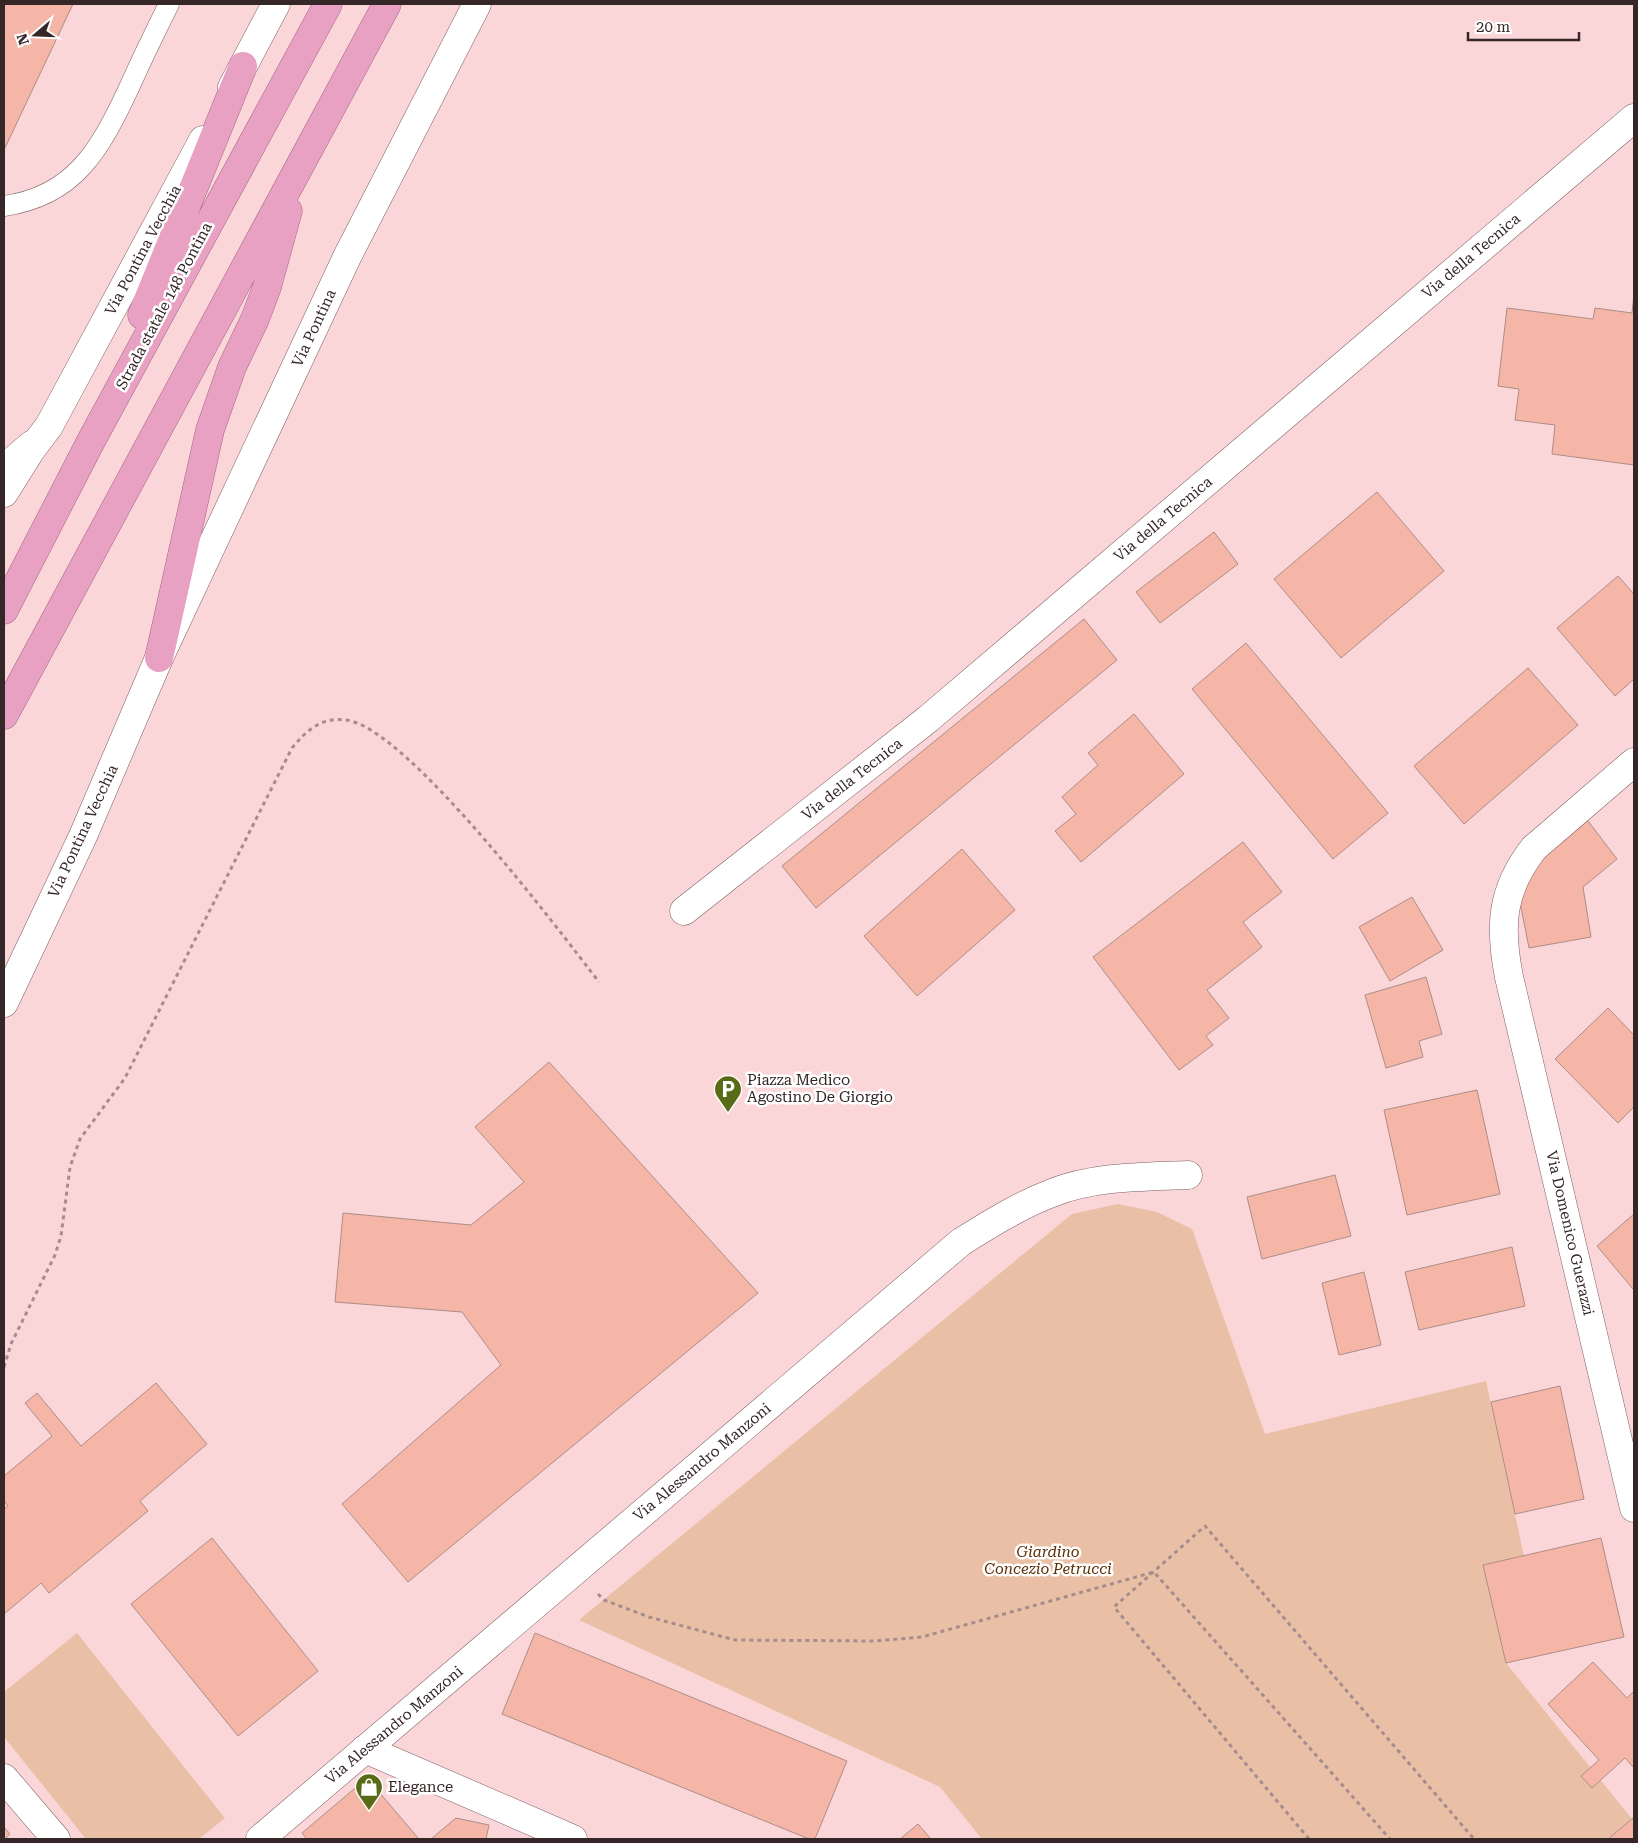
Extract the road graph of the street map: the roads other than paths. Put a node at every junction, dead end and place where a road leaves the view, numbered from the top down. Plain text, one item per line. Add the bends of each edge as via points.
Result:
1 (169, 4) edge
2 (328, 4) edge
3 (387, 4) edge
4 (477, 4) edge
5 (274, 6) edge
6 (243, 66) junction
7 (1634, 118) edge
8 (302, 162) junction
9 (4, 206) edge
10 (49, 426) junction
11 (91, 441) junction
12 (4, 463) edge
13 (4, 493) edge
14 (4, 610) edge
15 (159, 658) junction
16 (4, 715) edge
17 (1634, 762) edge
18 (684, 911) dead end
19 (4, 1003) edge
20 (1188, 1175) dead end
21 (1634, 1508) edge
22 (365, 1749) junction
23 (4, 1778) edge
24 (56, 1839) edge
25 (260, 1839) edge
26 (573, 1839) edge

1 - 9 lane via 106,134 90,159 69,180 53,190
2 - 11 highway, Strada statale 148 Pontina
3 - 8 highway
4 - 15 street, Via Pontina via 347,257
5 - 6 street, Via Pontina Vecchia
6 - 10 street, Via Pontina Vecchia
6 - 11 highway
7 - 18 street, Via della Tecnica via 928,719
8 - 15 highway via 267,287 232,367 210,430
8 - 16 highway
10 - 12 lane
10 - 13 street, Via Pontina Vecchia
11 - 14 highway, Strada statale 148 Pontina
15 - 19 street, Via Pontina Vecchia via 83,836
17 - 21 street, Via Domenico Guerazzi via 1544,837 1523,861 1510,887 1503,928 1505,959
20 - 22 street, Via Alessandro Manzoni via 1123,1178 1052,1192 962,1242
22 - 25 street, Via Alessandro Manzoni
22 - 26 street
23 - 24 street

